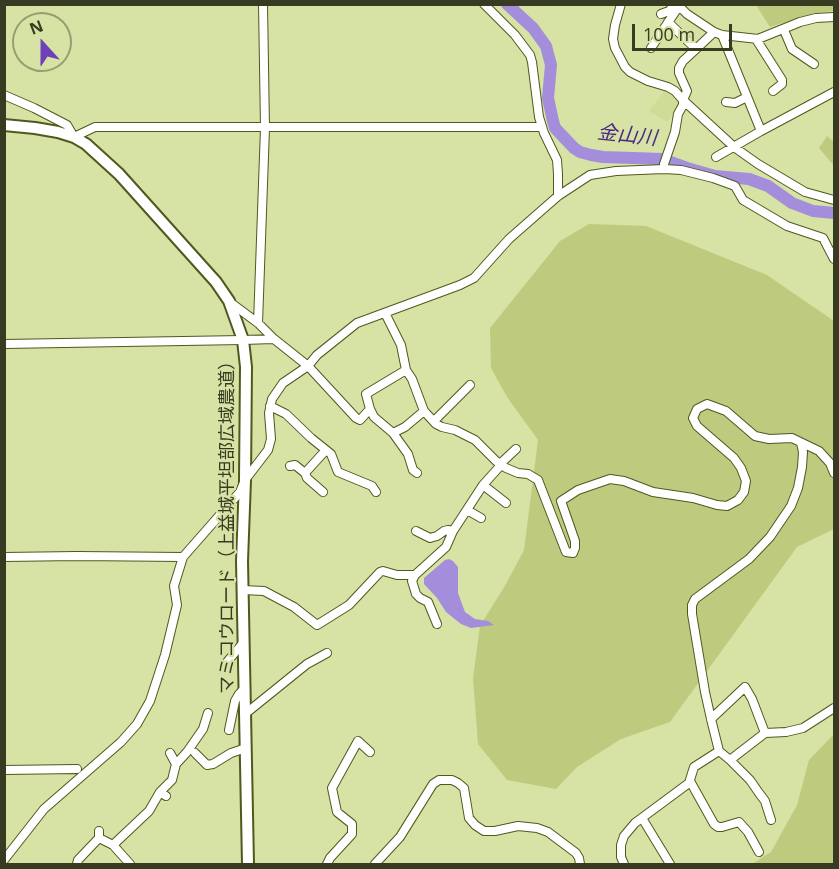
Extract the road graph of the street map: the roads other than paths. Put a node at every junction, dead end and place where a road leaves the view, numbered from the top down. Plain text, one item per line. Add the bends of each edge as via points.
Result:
1 (263, 4) edge
2 (484, 4) edge
3 (621, 4) edge
4 (678, 5) edge
5 (660, 14) dead end
6 (834, 17) edge
7 (668, 22) junction
8 (784, 30) junction
9 (718, 34) junction
10 (756, 39) junction
11 (651, 48) dead end
12 (696, 49) junction
13 (814, 64) dead end
14 (773, 91) dead end
15 (834, 92) edge
16 (4, 95) edge
17 (747, 97) junction
18 (834, 99) edge
19 (683, 100) junction
20 (820, 100) junction
21 (726, 102) dead end
22 (4, 125) edge
23 (542, 127) junction
24 (265, 128) junction
25 (761, 131) junction
26 (74, 137) junction
27 (734, 147) junction
28 (716, 157) dead end
29 (664, 169) junction
30 (558, 196) junction
31 (834, 200) edge
32 (834, 259) edge
33 (229, 302) junction
34 (385, 313) junction
35 (258, 323) junction
36 (274, 339) junction
37 (243, 340) junction
38 (4, 344) edge
39 (308, 366) junction
40 (406, 370) junction
41 (470, 385) dead end
42 (270, 406) junction
43 (370, 409) junction
44 (424, 411) junction
45 (434, 421) junction
46 (393, 433) junction
47 (801, 443) junction
48 (516, 449) dead end
49 (327, 450) junction
50 (501, 464) junction
51 (290, 466) dead end
52 (305, 473) junction
53 (417, 473) dead end
54 (834, 473) edge
55 (245, 480) junction
56 (483, 485) junction
57 (323, 492) dead end
58 (376, 492) dead end
59 (506, 503) dead end
60 (467, 510) junction
61 (481, 518) dead end
62 (416, 531) dead end
63 (453, 531) junction
64 (4, 557) edge
65 (183, 557) junction
66 (415, 575) junction
67 (243, 590) junction
68 (437, 624) dead end
69 (244, 642) junction
70 (327, 653) dead end
71 (227, 662) dead end
72 (245, 688) junction
73 (834, 708) edge
74 (208, 713) dead end
75 (245, 714) junction
76 (711, 719) junction
77 (229, 730) dead end
78 (765, 733) junction
79 (246, 748) junction
80 (719, 751) junction
81 (370, 752) dead end
82 (170, 753) dead end
83 (195, 753) dead end
84 (730, 760) junction
85 (176, 764) junction
86 (77, 769) dead end
87 (4, 770) edge
88 (690, 781) junction
89 (642, 818) junction
90 (771, 820) dead end
91 (113, 845) junction
92 (759, 852) dead end
93 (4, 860) edge
94 (77, 864) edge
95 (130, 864) edge
96 (248, 864) edge
97 (327, 864) edge
98 (375, 864) edge
99 (580, 864) edge
100 (624, 864) edge
101 (670, 864) edge

1 - 24 street
2 - 23 street via 530,55
3 - 19 street via 613,39 625,67 668,87
4 - 5 street
4 - 7 street
4 - 9 street
6 - 8 street via 800,22
7 - 11 street
7 - 12 street
8 - 10 street
8 - 13 street via 792,49
9 - 10 street
9 - 12 street
9 - 17 street
10 - 14 street via 782,80
12 - 19 street via 679,68 687,91
15 - 20 street
16 - 26 street via 67,125
17 - 21 street
17 - 25 street
18 - 20 street
19 - 27 street
19 - 29 street
20 - 25 street
22 - 26 street, マミコウロード（上益城平坦部広域農道）
23 - 24 street
23 - 30 street via 556,160
24 - 26 street via 95,128
24 - 35 street
25 - 27 street
26 - 33 street, マミコウロード（上益城平坦部広域農道） via 119,174 216,282
27 - 28 street
27 - 31 street via 805,192
29 - 30 street via 596,174
29 - 32 street via 735,186 743,200 787,226 823,238
30 - 34 street via 509,239 474,278
33 - 35 street
33 - 37 street, マミコウロード（上益城平坦部広域農道）
34 - 39 street via 357,323
34 - 40 street via 401,345
35 - 36 street
36 - 37 street
36 - 39 street
37 - 38 street
37 - 55 street, マミコウロード（上益城平坦部広域農道）
39 - 42 street via 283,383
39 - 43 street via 356,418 360,420
40 - 43 street via 366,394
40 - 44 street
41 - 45 street
42 - 49 street via 286,414
42 - 55 street via 270,445
43 - 46 street
44 - 45 street
44 - 46 street
45 - 50 street via 475,440
46 - 53 street
47 - 50 street via 792,438 755,436 726,411 707,404 693,418 741,468 746,481 738,500 717,506 610,479 578,490 561,501 575,541 573,553 566,552 538,480
47 - 54 street via 819,451
47 - 76 street via 802,468 791,506 749,559 692,605
48 - 50 street
49 - 52 street
49 - 58 street via 338,472 372,486
50 - 56 street
51 - 52 street via 295,465
52 - 57 street
55 - 65 street via 240,492
55 - 67 street, マミコウロード（上益城平坦部広域農道）
56 - 59 street
56 - 60 street
60 - 61 street
60 - 63 street
62 - 63 street via 430,538
63 - 66 street via 446,547
64 - 65 street
65 - 93 street via 174,586 177,605 165,655 150,701 137,724 44,809
66 - 67 street via 380,572 349,605 317,625 264,591
66 - 68 street via 412,581 416,594 428,602
67 - 69 street, マミコウロード（上益城平坦部広域農道）
69 - 71 street
69 - 72 street, マミコウロード（上益城平坦部広域農道）
70 - 75 street via 307,664
72 - 75 street, マミコウロード（上益城平坦部広域農道）
72 - 77 street via 235,701
73 - 78 street via 803,728
74 - 85 street via 203,729
75 - 79 street, マミコウロード（上益城平坦部広域農道）
76 - 78 street via 745,687
76 - 80 street
78 - 84 street
79 - 83 street via 207,765
79 - 96 street, マミコウロード（上益城平坦部広域農道）
80 - 84 street
80 - 88 street via 694,767
81 - 97 street via 357,741 332,788 337,812 352,824 352,834
82 - 85 street
84 - 90 street via 765,801
85 - 91 street via 163,794
86 - 87 street
88 - 89 street
88 - 92 street via 714,825 739,822
89 - 100 street via 624,836
89 - 101 street
91 - 94 street via 99,834
91 - 95 street
98 - 99 street via 400,837 439,780 452,780 464,788 469,818 484,831 518,826 537,828 576,853

